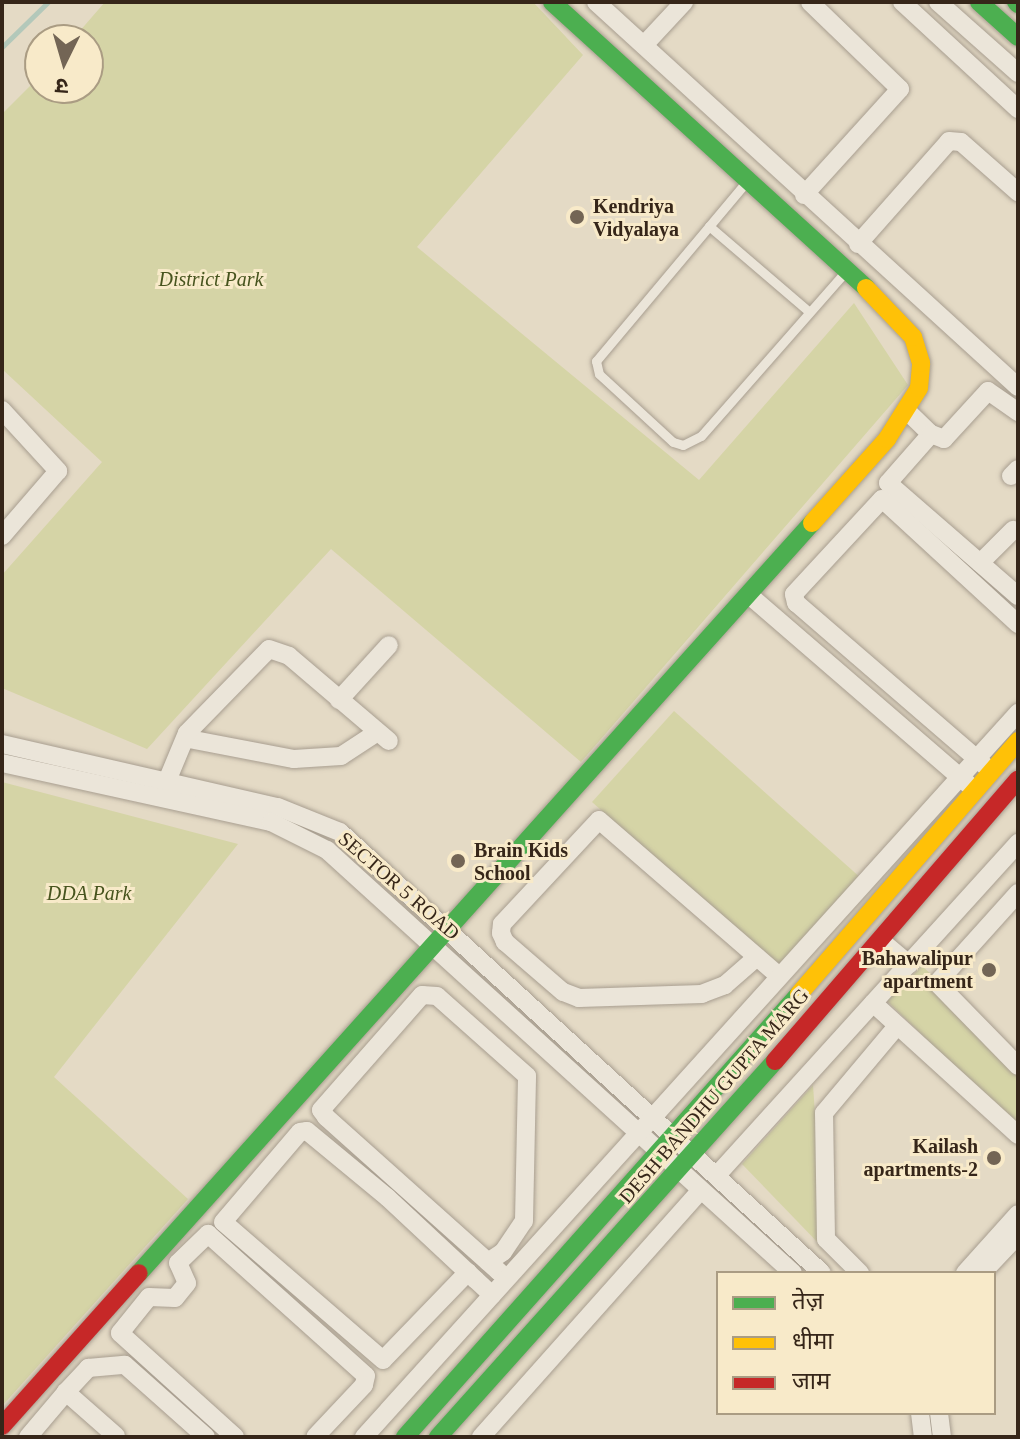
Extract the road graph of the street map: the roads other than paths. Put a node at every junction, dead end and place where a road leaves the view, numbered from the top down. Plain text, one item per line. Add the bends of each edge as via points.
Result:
1 (552, 2) edge
2 (596, 2) edge
3 (684, 2) edge
4 (810, 2) edge
5 (902, 2) edge
6 (938, 2) edge
7 (979, 2) edge
8 (1018, 37) edge
9 (644, 45) junction
10 (986, 45) junction
11 (969, 63) junction
12 (1018, 73) edge
13 (1018, 109) edge
14 (747, 181) junction
15 (1018, 192) edge
16 (804, 195) junction
17 (709, 226) junction
18 (858, 244) junction
19 (846, 271) junction
20 (807, 310) junction
21 (1018, 387) edge
22 (2, 410) edge
23 (908, 412) junction
24 (1018, 412) edge
25 (931, 434) junction
26 (1013, 530) dead end
27 (2, 536) edge
28 (980, 563) junction
29 (770, 572) junction
30 (794, 594) junction
31 (749, 595) junction
32 (1018, 596) edge
33 (1018, 624) edge
34 (389, 645) dead end
35 (244, 688) dead end
36 (339, 700) junction
37 (1018, 713) edge
38 (193, 740) junction
39 (1018, 741) edge
40 (2, 744) edge
41 (976, 759) junction
42 (2, 763) edge
43 (992, 771) junction
44 (960, 777) junction
45 (1018, 779) edge
46 (167, 781) junction
47 (975, 790) junction
48 (1018, 843) edge
49 (1018, 893) edge
50 (450, 931) junction
51 (880, 940) junction
52 (432, 949) junction
53 (757, 957) junction
54 (912, 960) junction
55 (779, 976) junction
56 (939, 977) junction
57 (873, 1003) junction
58 (897, 1026) junction
59 (1018, 1066) edge
60 (653, 1115) junction
61 (637, 1134) junction
62 (1018, 1135) edge
63 (675, 1137) junction
64 (696, 1153) junction
65 (658, 1154) junction
66 (677, 1172) junction
67 (718, 1174) junction
68 (699, 1192) junction
69 (1018, 1214) edge
70 (1018, 1235) edge
71 (488, 1262) junction
72 (791, 1271) edge
73 (820, 1271) edge
74 (858, 1271) edge
75 (967, 1271) edge
76 (984, 1271) edge
77 (468, 1272) junction
78 (507, 1278) junction
79 (492, 1295) junction
80 (66, 1392) junction
81 (920, 1415) edge
82 (939, 1415) edge
83 (2, 1426) edge
84 (321, 1435) edge
85 (116, 1436) edge
86 (28, 1437) edge
87 (206, 1437) edge
88 (235, 1437) edge
89 (364, 1437) edge
90 (405, 1437) edge
91 (438, 1437) edge
92 (481, 1437) edge
93 (923, 1437) edge
94 (942, 1437) edge

1 - 14 street
2 - 9 street
3 - 9 street
4 - 16 street via 900,89
5 - 11 street
6 - 10 street
7 - 8 street
9 - 16 street
10 - 11 street
10 - 12 street
11 - 13 street
14 - 17 lane
14 - 19 street
15 - 18 street via 961,142 949,141
16 - 18 street
17 - 20 lane
17 - 20 lane via 596,361 599,374 673,442 683,445 701,436
18 - 21 street
19 - 20 lane
19 - 23 street via 913,337 921,363 919,388
22 - 27 street via 58,471
23 - 25 street
23 - 29 street
24 - 25 street via 988,391 944,439
25 - 28 street via 888,483
26 - 28 street
28 - 32 street
29 - 30 street
29 - 31 street
30 - 33 street via 882,499
30 - 41 street via 796,603
31 - 44 street
31 - 50 street
34 - 36 street
35 - 38 street
36 - 38 street via 289,656 269,649 187,733
36 - 38 street via 382,737 341,756 294,759
37 - 41 street
38 - 46 street
39 - 43 street, DESH BANDHU GUPTA MARG
40 - 46 street, SECTOR 5 ROAD
41 - 43 street
41 - 44 street
42 - 52 street, SECTOR 5 ROAD via 292,831 327,850
43 - 47 street, DESH BANDHU GUPTA MARG
44 - 47 street
44 - 55 street
45 - 51 street, DESH BANDHU GUPTA MARG
46 - 50 street, SECTOR 5 ROAD via 278,807 340,832
47 - 63 street, DESH BANDHU GUPTA MARG
48 - 54 street
49 - 56 street
50 - 52 street
50 - 60 street, SECTOR 5 ROAD
51 - 54 street
51 - 64 street, DESH BANDHU GUPTA MARG
52 - 61 street, SECTOR 5 ROAD
52 - 83 street
53 - 53 street via 599,820 502,924 505,942 563,992 579,998 702,994 725,985
53 - 55 street
54 - 56 street
54 - 57 street
55 - 60 street
56 - 59 street via 938,990
57 - 58 street
57 - 67 street
58 - 62 street
58 - 74 street via 824,1113 826,1239
60 - 61 street
60 - 63 street, SECTOR 5 ROAD
61 - 65 street, SECTOR 5 ROAD
61 - 78 street
63 - 64 street, SECTOR 5 ROAD
63 - 65 street, DESH BANDHU GUPTA MARG
64 - 66 street, DESH BANDHU GUPTA MARG
64 - 67 street, SECTOR 5 ROAD
65 - 66 street, SECTOR 5 ROAD
65 - 90 street, DESH BANDHU GUPTA MARG
66 - 68 street, SECTOR 5 ROAD
66 - 91 street, DESH BANDHU GUPTA MARG
67 - 73 street, SECTOR 5 ROAD
68 - 72 street, SECTOR 5 ROAD
68 - 92 street
69 - 75 street
70 - 76 street
71 - 71 street via 321,1110 422,995 437,996 527,1076 524,1221 503,1252
71 - 78 street
77 - 77 street via 307,1131 300,1132 223,1222 383,1360
77 - 79 street
78 - 79 street
79 - 89 street
80 - 85 street
80 - 86 street
80 - 87 street via 88,1368 125,1365
81 - 93 street
82 - 94 street
84 - 88 street via 366,1376 208,1234 178,1263 187,1283 175,1298 149,1297 120,1333

